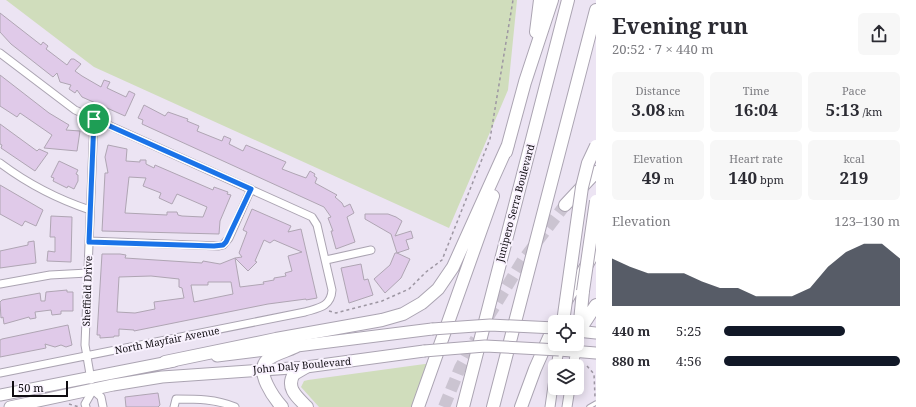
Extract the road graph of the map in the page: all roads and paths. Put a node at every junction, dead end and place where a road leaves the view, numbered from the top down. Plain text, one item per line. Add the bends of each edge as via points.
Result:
1 (513, 0) edge
2 (540, 0) edge
3 (552, 0) edge
4 (568, 0) edge
5 (596, 10) edge
6 (0, 53) edge
7 (525, 82) junction
8 (94, 119) junction
9 (508, 144) junction
10 (596, 146) edge
11 (0, 163) edge
12 (596, 172) edge
13 (251, 189) junction
14 (596, 201) edge
15 (566, 205) tunnel mouth
16 (90, 210) junction
17 (89, 242) junction
18 (596, 249) edge
19 (371, 250) dead end
20 (326, 260) junction
21 (88, 274) junction
22 (0, 284) edge
23 (596, 305) edge
24 (325, 306) junction
25 (559, 315) edge
26 (564, 315) edge
27 (580, 315) edge
28 (584, 326) edge
29 (548, 328) edge
30 (596, 333) edge
31 (584, 337) edge
32 (548, 339) edge
33 (584, 344) edge
34 (295, 347) junction
35 (548, 347) edge
36 (596, 353) edge
37 (86, 356) junction
38 (165, 362) junction
39 (587, 366) dead end
40 (306, 367) junction
41 (264, 369) junction
42 (0, 373) edge
43 (90, 377) junction
44 (93, 390) junction
45 (0, 395) edge
46 (552, 395) edge
47 (569, 395) edge
48 (596, 402) edge
49 (68, 404) dead end
50 (10, 407) edge
51 (79, 407) edge
52 (86, 407) edge
53 (103, 407) edge
54 (174, 407) edge
55 (235, 407) edge
56 (282, 407) edge
57 (307, 407) edge
58 (417, 407) edge
59 (463, 407) edge
60 (493, 407) edge
61 (521, 407) edge
62 (550, 407) edge
63 (567, 407) edge
64 (589, 407) edge

1 - 24 path via 490,139 442,260 411,288 388,299 336,313 329,311
2 - 7 highway
3 - 7 highway
4 - 59 highway, Junipero Serra Boulevard
5 - 60 highway
6 - 8 street via 65,104
7 - 9 highway
8 - 13 street
8 - 16 street, Sheffield Drive
9 - 38 highway via 450,273 438,289 422,303 403,314 382,320
9 - 58 highway via 493,196
10 - 26 highway, bridge via 588,163 582,187
11 - 16 street via 38,188
12 - 15 highway
13 - 17 street via 229,238 223,245
13 - 20 street via 312,217 317,225
14 - 27 highway, bridge
16 - 17 street, Sheffield Drive
17 - 21 street, Sheffield Drive
18 - 25 highway
19 - 20 street
20 - 24 street via 332,290 331,299
21 - 22 street via 50,275
21 - 37 street, Sheffield Drive
23 - 28 highway
24 - 37 street, North Mayfair Avenue
29 - 34 main road, John Daly Boulevard, bridge via 490,325 432,329
30 - 31 main road, John Daly Boulevard
32 - 61 highway
33 - 36 main road, John Daly Boulevard
34 - 38 main road, John Daly Boulevard
34 - 41 highway via 269,359
35 - 40 main road, John Daly Boulevard, bridge via 485,346 424,351
37 - 42 street, North Mayfair Avenue
37 - 43 street, Sheffield Drive
38 - 43 main road, John Daly Boulevard
39 - 48 path via 594,374
40 - 41 main road, John Daly Boulevard
40 - 57 highway via 294,374 291,385 294,393
41 - 44 main road, John Daly Boulevard via 177,375
41 - 56 highway via 268,388
43 - 44 street, Sheffield Drive
43 - 45 main road, John Daly Boulevard
44 - 50 main road, John Daly Boulevard
44 - 52 street via 85,404
44 - 53 street, Sheffield Drive via 101,397
46 - 62 main road
47 - 63 main road
48 - 64 lane
49 - 51 path
54 - 55 street via 176,399 193,399

